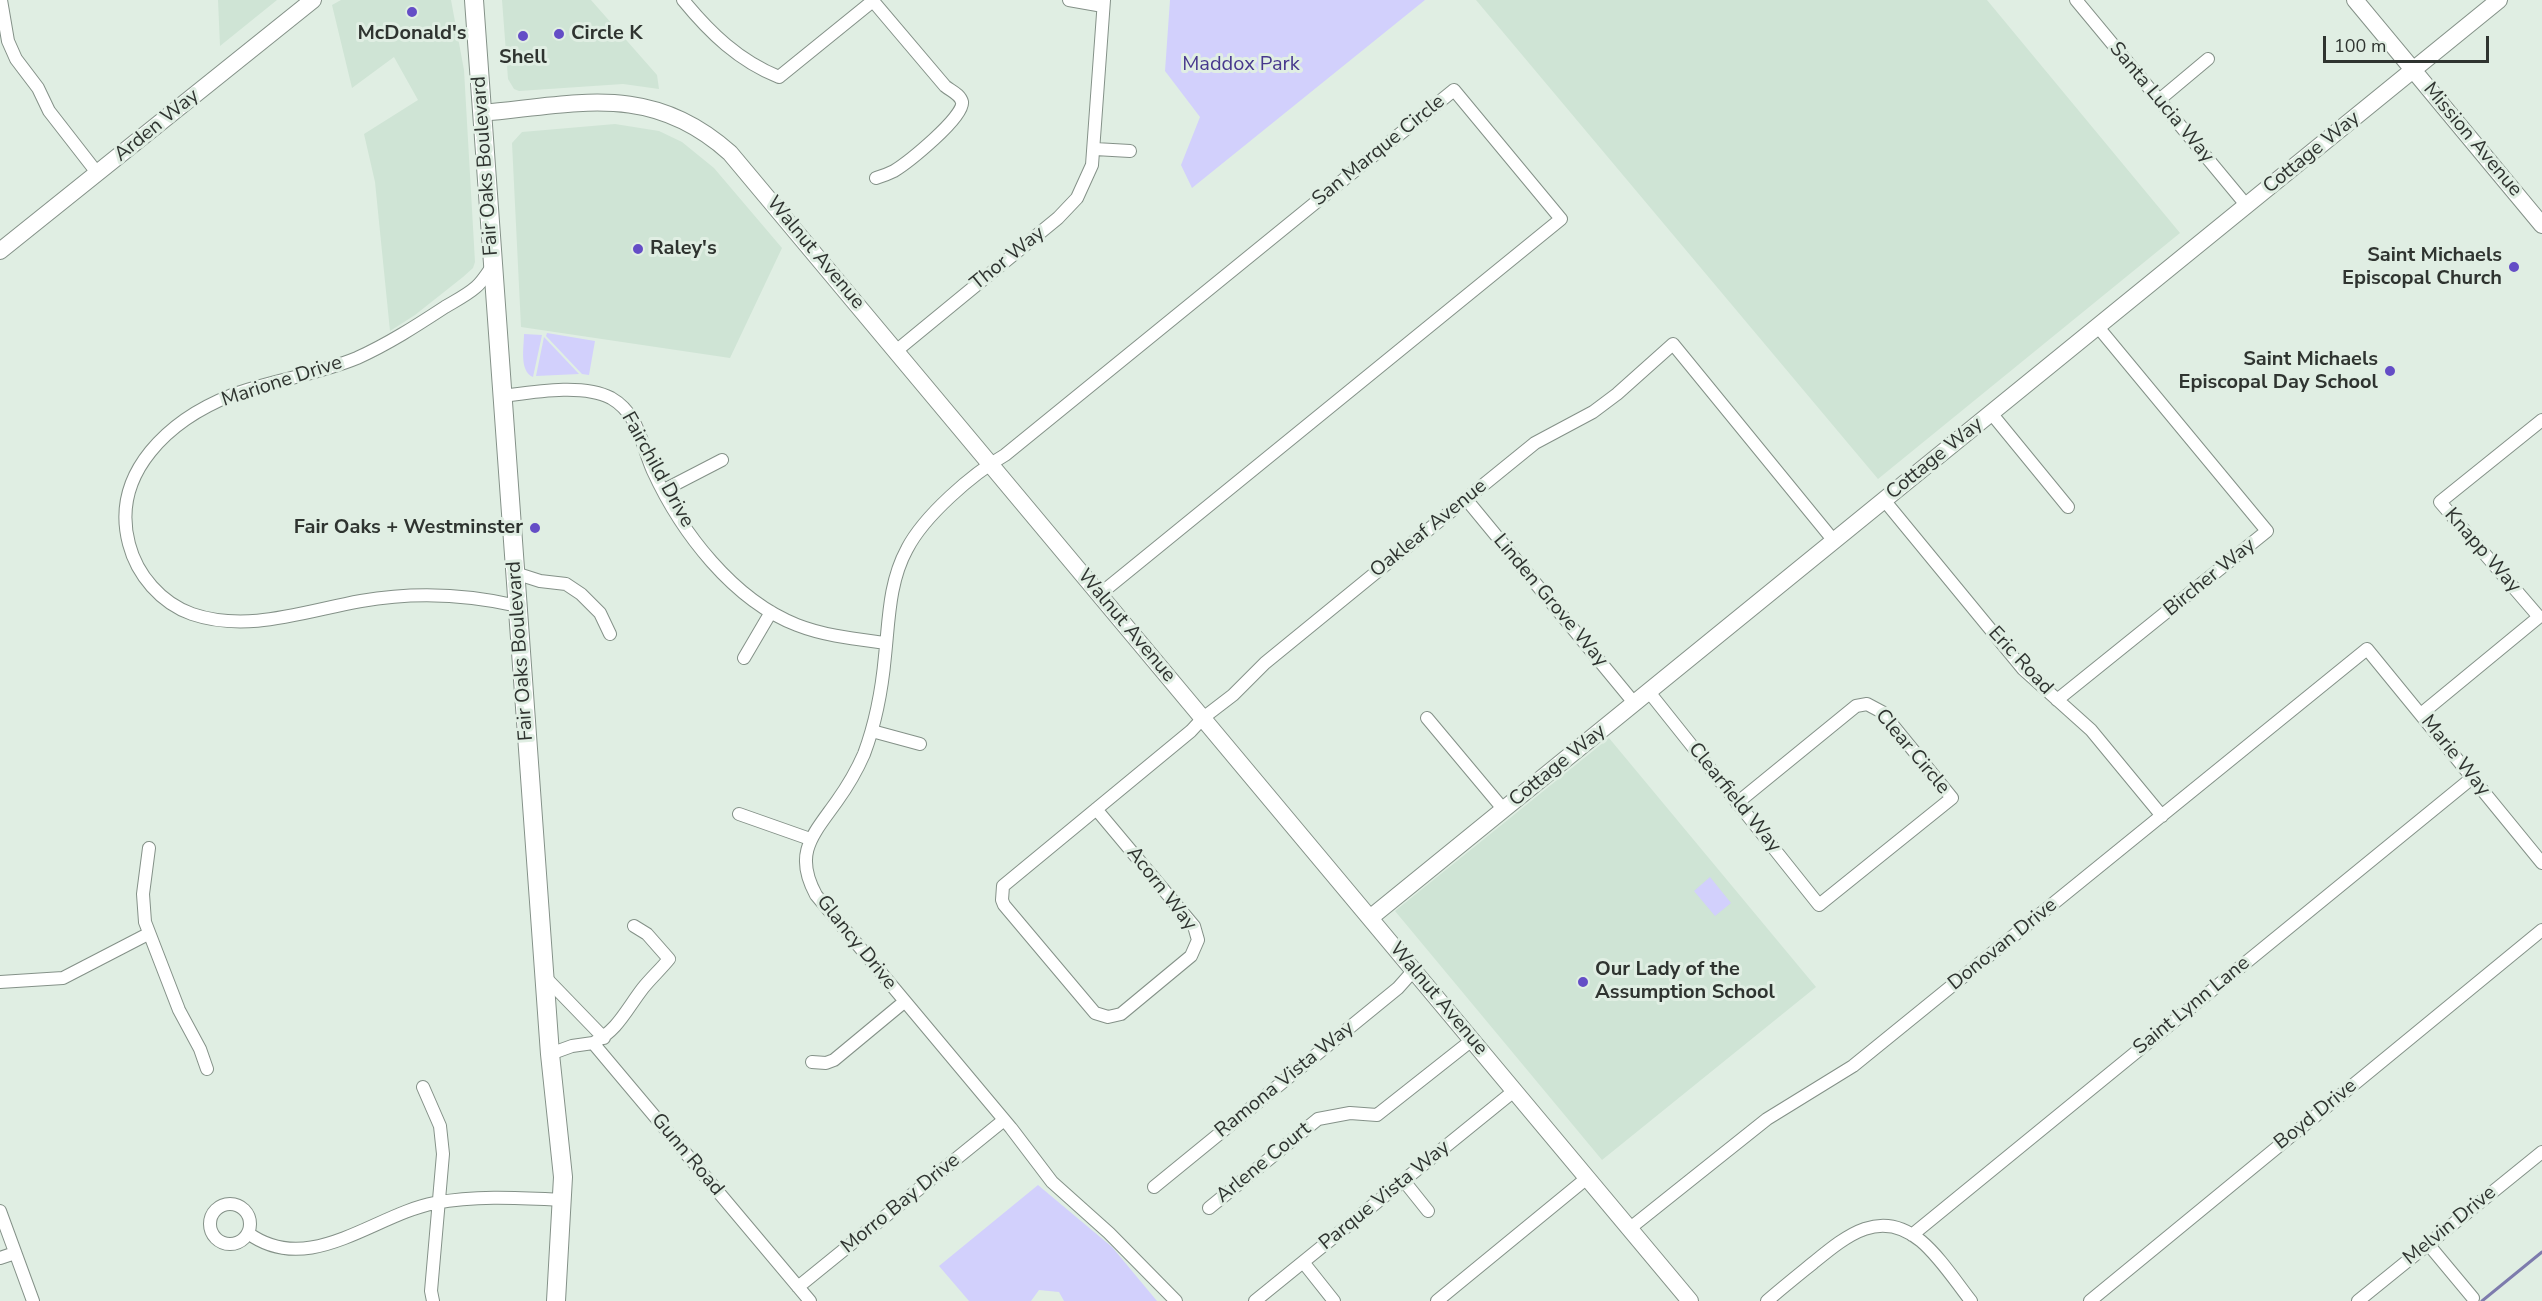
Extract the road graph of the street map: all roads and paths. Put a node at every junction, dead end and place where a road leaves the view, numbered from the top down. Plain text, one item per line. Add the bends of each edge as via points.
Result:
1 (1, 0) edge
2 (313, 0) edge
3 (474, 0) edge
4 (683, 0) edge
5 (873, 0) edge
6 (1069, 0) edge
7 (2076, 0) edge
8 (2355, 0) edge
9 (2499, 0) edge
10 (1103, 3) edge
11 (2208, 59) dead end
12 (2414, 70) junction
13 (2159, 100) junction
14 (482, 113) junction
15 (1095, 148) junction
16 (1130, 151) dead end
17 (98, 174) junction
18 (876, 177) dead end
19 (2247, 206) junction
20 (2542, 225) edge
21 (0, 251) edge
22 (493, 265) junction
23 (2098, 327) junction
24 (896, 351) junction
25 (502, 396) junction
26 (1991, 413) junction
27 (2542, 420) edge
28 (722, 460) dead end
29 (990, 464) junction
30 (664, 490) junction
31 (1466, 499) junction
32 (1884, 500) junction
33 (2068, 507) dead end
34 (1834, 541) junction
35 (515, 573) junction
36 (1100, 594) junction
37 (518, 606) junction
38 (771, 612) junction
39 (610, 634) dead end
40 (886, 643) junction
41 (2367, 649) joint
42 (744, 658) dead end
43 (1649, 692) junction
44 (2057, 700) junction
45 (1635, 704) junction
46 (2421, 714) junction
47 (1203, 718) junction
48 (1427, 718) dead end
49 (872, 730) junction
50 (920, 744) dead end
51 (2472, 778) junction
52 (1737, 803) junction
53 (1096, 810) junction
54 (1504, 810) junction
55 (739, 814) dead end
56 (2162, 816) junction
57 (810, 839) junction
58 (149, 848) dead end
59 (2542, 863) edge
60 (1002, 891) joint
61 (1819, 905) joint
62 (1370, 918) junction
63 (634, 926) dead end
64 (2542, 930) edge
65 (148, 934) junction
66 (1414, 970) junction
67 (544, 975) junction
68 (0, 982) edge
69 (904, 1002) junction
70 (598, 1040) junction
71 (1472, 1040) junction
72 (550, 1054) junction
73 (812, 1062) dead end
74 (207, 1069) dead end
75 (423, 1087) dead end
76 (1514, 1091) junction
77 (1004, 1120) junction
78 (2542, 1152) edge
79 (1587, 1178) junction
80 (1404, 1181) junction
81 (1154, 1187) dead end
82 (564, 1200) junction
83 (439, 1202) junction
84 (1209, 1208) dead end
85 (0, 1210) edge
86 (1428, 1211) dead end
87 (1629, 1229) junction
88 (248, 1233) dead end
89 (1912, 1235) junction
90 (2428, 1244) junction
91 (15, 1253) junction
92 (0, 1258) edge
93 (1303, 1262) junction
94 (798, 1287) junction
95 (2473, 1298) dead end
96 (33, 1301) edge
97 (433, 1301) edge
98 (556, 1301) edge
99 (810, 1301) edge
100 (1176, 1301) edge
101 (1255, 1301) edge
102 (1334, 1301) edge
103 (1437, 1301) edge
104 (1690, 1301) edge
105 (1767, 1301) edge
106 (1971, 1301) edge
107 (2090, 1301) edge
108 (2358, 1301) edge

1 - 17 street via 8,41 16,59 38,88 49,111
2 - 17 street, Arden Way
3 - 14 main road, Fair Oaks Boulevard
4 - 5 street via 735,53 780,76
5 - 18 street via 962,101 962,109 939,134 898,168
6 - 10 street
7 - 13 street, Santa Lucia Way
8 - 12 street, Mission Avenue
9 - 12 street, Cottage Way
10 - 15 street, Thor Way
11 - 13 street
12 - 19 street, Cottage Way
12 - 20 street, Mission Avenue
13 - 19 street, Santa Lucia Way
14 - 22 main road, Fair Oaks Boulevard
14 - 24 street, Walnut Avenue via 617,102 652,108 687,121 737,160
15 - 16 street
15 - 24 street, Thor Way via 1086,182 1065,212
17 - 21 street, Arden Way
19 - 23 street, Cottage Way
22 - 25 main road, Fair Oaks Boulevard
22 - 37 street, Marione Drive via 477,287 384,345 330,368 232,395 189,418 156,444 140,466 127,499 125,525 135,560 154,589 183,610 210,618 263,621 361,601 410,596
23 - 26 street, Cottage Way
23 - 44 street, Bircher Way via 2267,531
24 - 29 street, Walnut Avenue
25 - 30 street, Fairchild Drive via 582,390 612,399 635,421
25 - 35 main road, Fair Oaks Boulevard
26 - 32 street, Cottage Way
26 - 33 street
27 - 46 street, Knapp Way via 2440,502 2539,617
28 - 30 street
29 - 36 street, Walnut Avenue
29 - 36 street, San Marque Circle via 1454,90 1462,99 1561,219
29 - 40 street, Glancy Drive via 929,517 914,536 895,578
30 - 38 street, Fairchild Drive via 696,541 720,570
31 - 34 street, Oakleaf Avenue via 1535,443 1593,412 1617,394 1672,344
31 - 45 street, Linden Grove Way
31 - 47 street, Oakleaf Avenue
32 - 34 street, Cottage Way
32 - 44 street, Eric Road via 2023,669
34 - 43 street, Cottage Way
35 - 37 main road, Fair Oaks Boulevard
35 - 39 street via 566,584 594,607
36 - 47 street, Walnut Avenue
37 - 67 main road, Fair Oaks Boulevard
38 - 40 street, Fairchild Drive via 812,631
38 - 42 street
40 - 49 street, Glancy Drive
41 - 46 street, Marie Way
41 - 56 street, Donovan Drive
43 - 45 street, Cottage Way
43 - 52 street, Clearfield Way
44 - 56 street, Eric Road via 2091,730
45 - 54 street, Cottage Way
46 - 51 street, Marie Way
47 - 53 street, Oakleaf Avenue
47 - 62 street, Walnut Avenue
48 - 54 street
49 - 50 street
49 - 57 street, Glancy Drive via 851,779
51 - 59 street, Marie Way
51 - 89 street, Saint Lynn Lane
52 - 61 street, Clearfield Way
52 - 61 street, Clear Circle via 1856,706 1867,704 1882,712 1952,798
53 - 60 street, Oakleaf Avenue via 1009,879
53 - 60 street, Acorn Way via 1194,926 1198,940 1191,956 1121,1014 1102,1016 1095,1013 1004,905
54 - 62 street, Cottage Way
55 - 57 street
56 - 87 street, Donovan Drive via 1853,1066 1767,1119
57 - 69 street, Glancy Drive via 806,864 816,895
58 - 65 street via 143,908
62 - 66 street, Walnut Avenue
63 - 70 street via 647,933 669,959 608,1035
64 - 107 street, Boyd Drive
65 - 68 street via 63,978
65 - 74 street
66 - 71 street, Walnut Avenue
66 - 81 street, Ramona Vista Way via 1398,988
67 - 70 street, Gunn Road
67 - 72 main road, Fair Oaks Boulevard
69 - 73 street via 834,1060
69 - 77 street, Glancy Drive
70 - 72 street
70 - 94 street, Gunn Road
71 - 76 street, Walnut Avenue
71 - 84 street, Arlene Court via 1377,1115 1350,1113 1318,1119
72 - 82 main road, Fair Oaks Boulevard
75 - 83 street via 442,1136
76 - 79 street, Walnut Avenue
76 - 80 street, Parque Vista Way
77 - 94 street, Morro Bay Drive
77 - 100 street, Glancy Drive via 1052,1182 1118,1241
78 - 90 street, Melvin Drive
79 - 87 street, Walnut Avenue
79 - 103 street
80 - 86 street
80 - 93 street, Parque Vista Way
82 - 83 street via 507,1197
82 - 98 main road, Fair Oaks Boulevard
83 - 88 street via 317,1246 260,1242
83 - 97 street
85 - 91 street
87 - 104 street, Walnut Avenue
89 - 105 street via 1883,1226 1853,1232
89 - 106 street via 1925,1245
90 - 95 street
90 - 108 street, Melvin Drive
91 - 92 street
91 - 96 street
93 - 101 street, Parque Vista Way
93 - 102 street
94 - 99 street, Gunn Road

